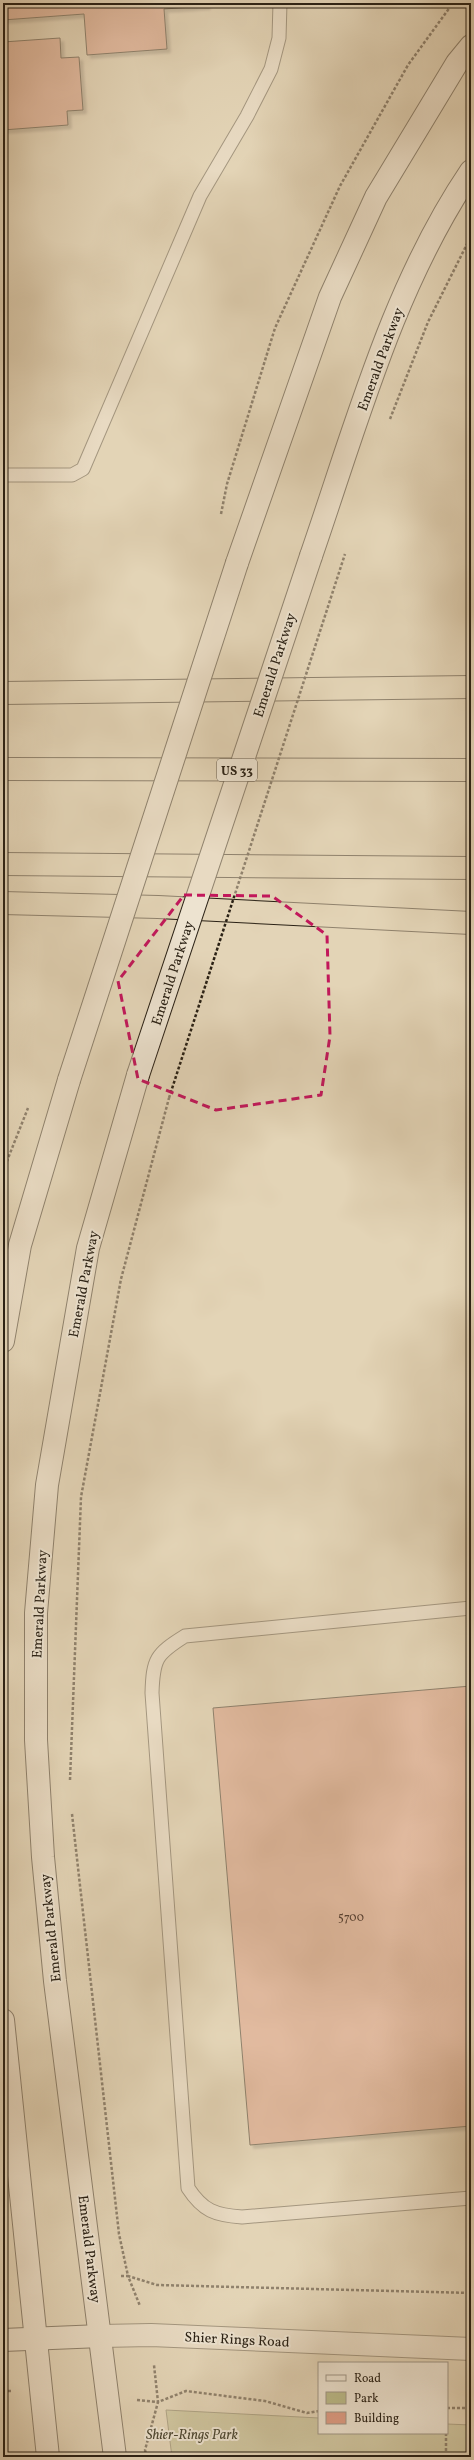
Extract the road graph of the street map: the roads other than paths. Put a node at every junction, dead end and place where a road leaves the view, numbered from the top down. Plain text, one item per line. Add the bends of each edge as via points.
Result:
1 (280, 3) edge
2 (471, 46) edge
3 (471, 171) edge
4 (3, 475) edge
5 (471, 687) edge
6 (3, 693) edge
7 (3, 769) edge
8 (471, 770) edge
9 (3, 864) edge
10 (471, 868) edge
11 (3, 903) edge
12 (471, 923) edge
13 (3, 1342) edge
14 (471, 1608) edge
15 (3, 2020) edge
16 (471, 2198) edge
17 (101, 2336) junction
18 (3, 2340) edge
19 (35, 2340) junction
20 (471, 2349) edge
21 (48, 2457) edge
22 (115, 2457) edge

1 - 4 lane via 279,38 271,68 247,116 200,196 83,469 72,475
2 - 13 main road, bridge via 457,63 376,197 330,297 237,563 69,1080 20,1245
3 - 17 main road, Emerald Parkway, bridge via 449,204 395,314 311,556 138,1075 88,1248 47,1485 36,1613 38,1777 43,1857 55,1981
5 - 6 highway
7 - 8 highway, US 33
9 - 10 highway
11 - 12 highway via 158,907
14 - 16 lane via 185,1636 165,1648 152,1666 152,1693 188,2188 198,2203 220,2215 242,2217
15 - 19 main road
17 - 19 main road, Shier Rings Road
17 - 20 main road, Shier Rings Road via 151,2335
17 - 22 main road, Emerald Parkway
18 - 19 main road, Shier Rings Road
19 - 21 main road

